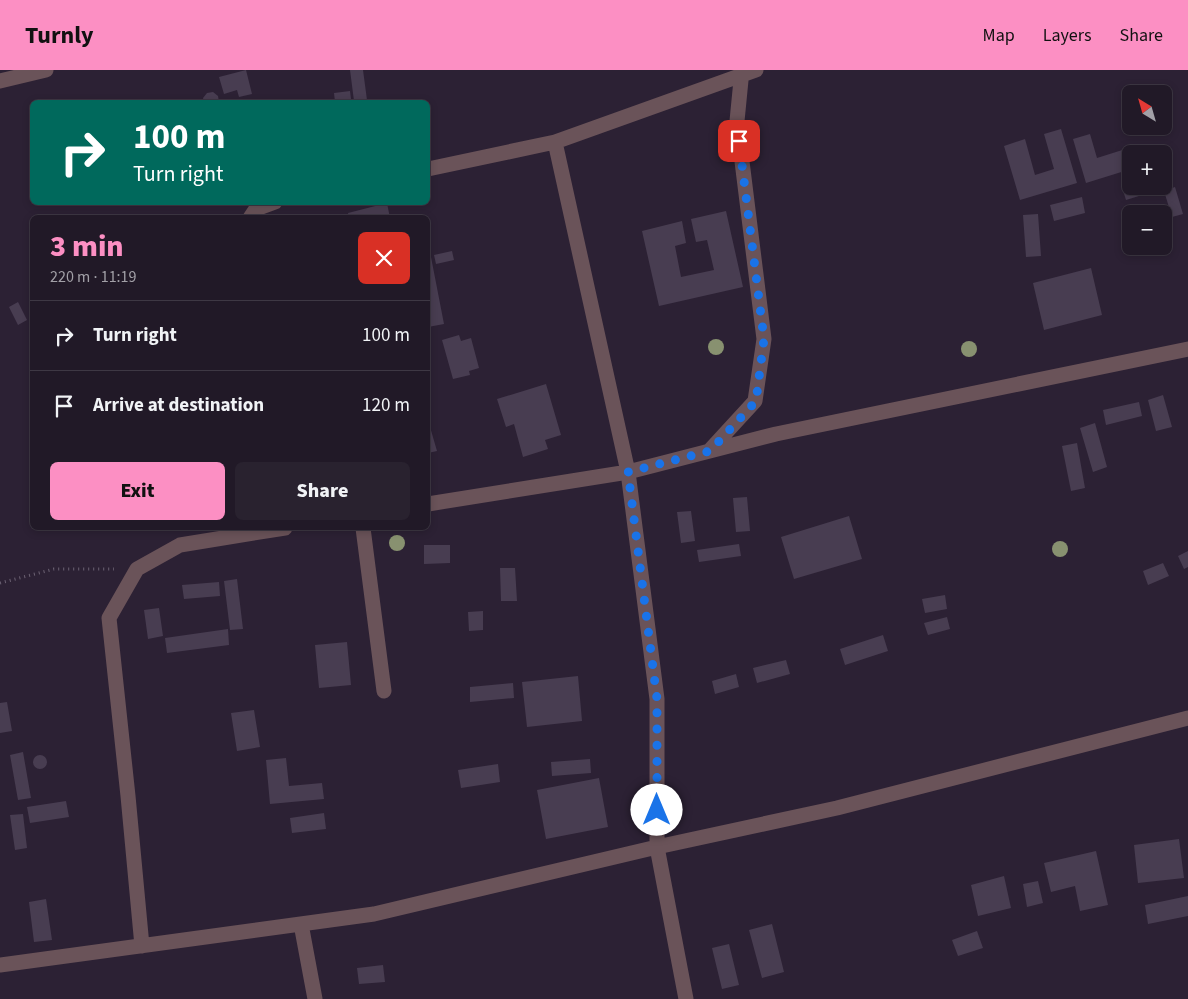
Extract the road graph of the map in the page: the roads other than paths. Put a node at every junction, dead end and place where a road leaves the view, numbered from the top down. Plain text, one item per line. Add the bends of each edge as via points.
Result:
1 (46, 70) edge
2 (747, 71) edge
3 (0, 81) edge
4 (555, 142) junction
5 (430, 169) edge
6 (268, 205) edge
7 (252, 215) edge
8 (1188, 349) edge
9 (710, 451) junction
10 (628, 472) junction
11 (430, 504) edge
12 (273, 530) edge
13 (363, 530) edge
14 (384, 691) dead end
15 (1188, 718) edge
16 (657, 847) junction
17 (301, 924) junction
18 (142, 946) junction
19 (0, 965) edge
20 (315, 999) edge
21 (686, 999) edge

1 - 3 street
2 - 4 street
2 - 9 street via 737,121 764,339 756,401
4 - 5 street
4 - 10 street
6 - 7 street
8 - 9 street via 776,434
9 - 10 street
10 - 11 street
10 - 16 street via 657,699
12 - 18 street via 180,545 137,569 109,618
13 - 14 street
15 - 16 street via 837,808
16 - 17 street via 374,914
16 - 21 street
17 - 18 street
17 - 20 street
18 - 19 street

